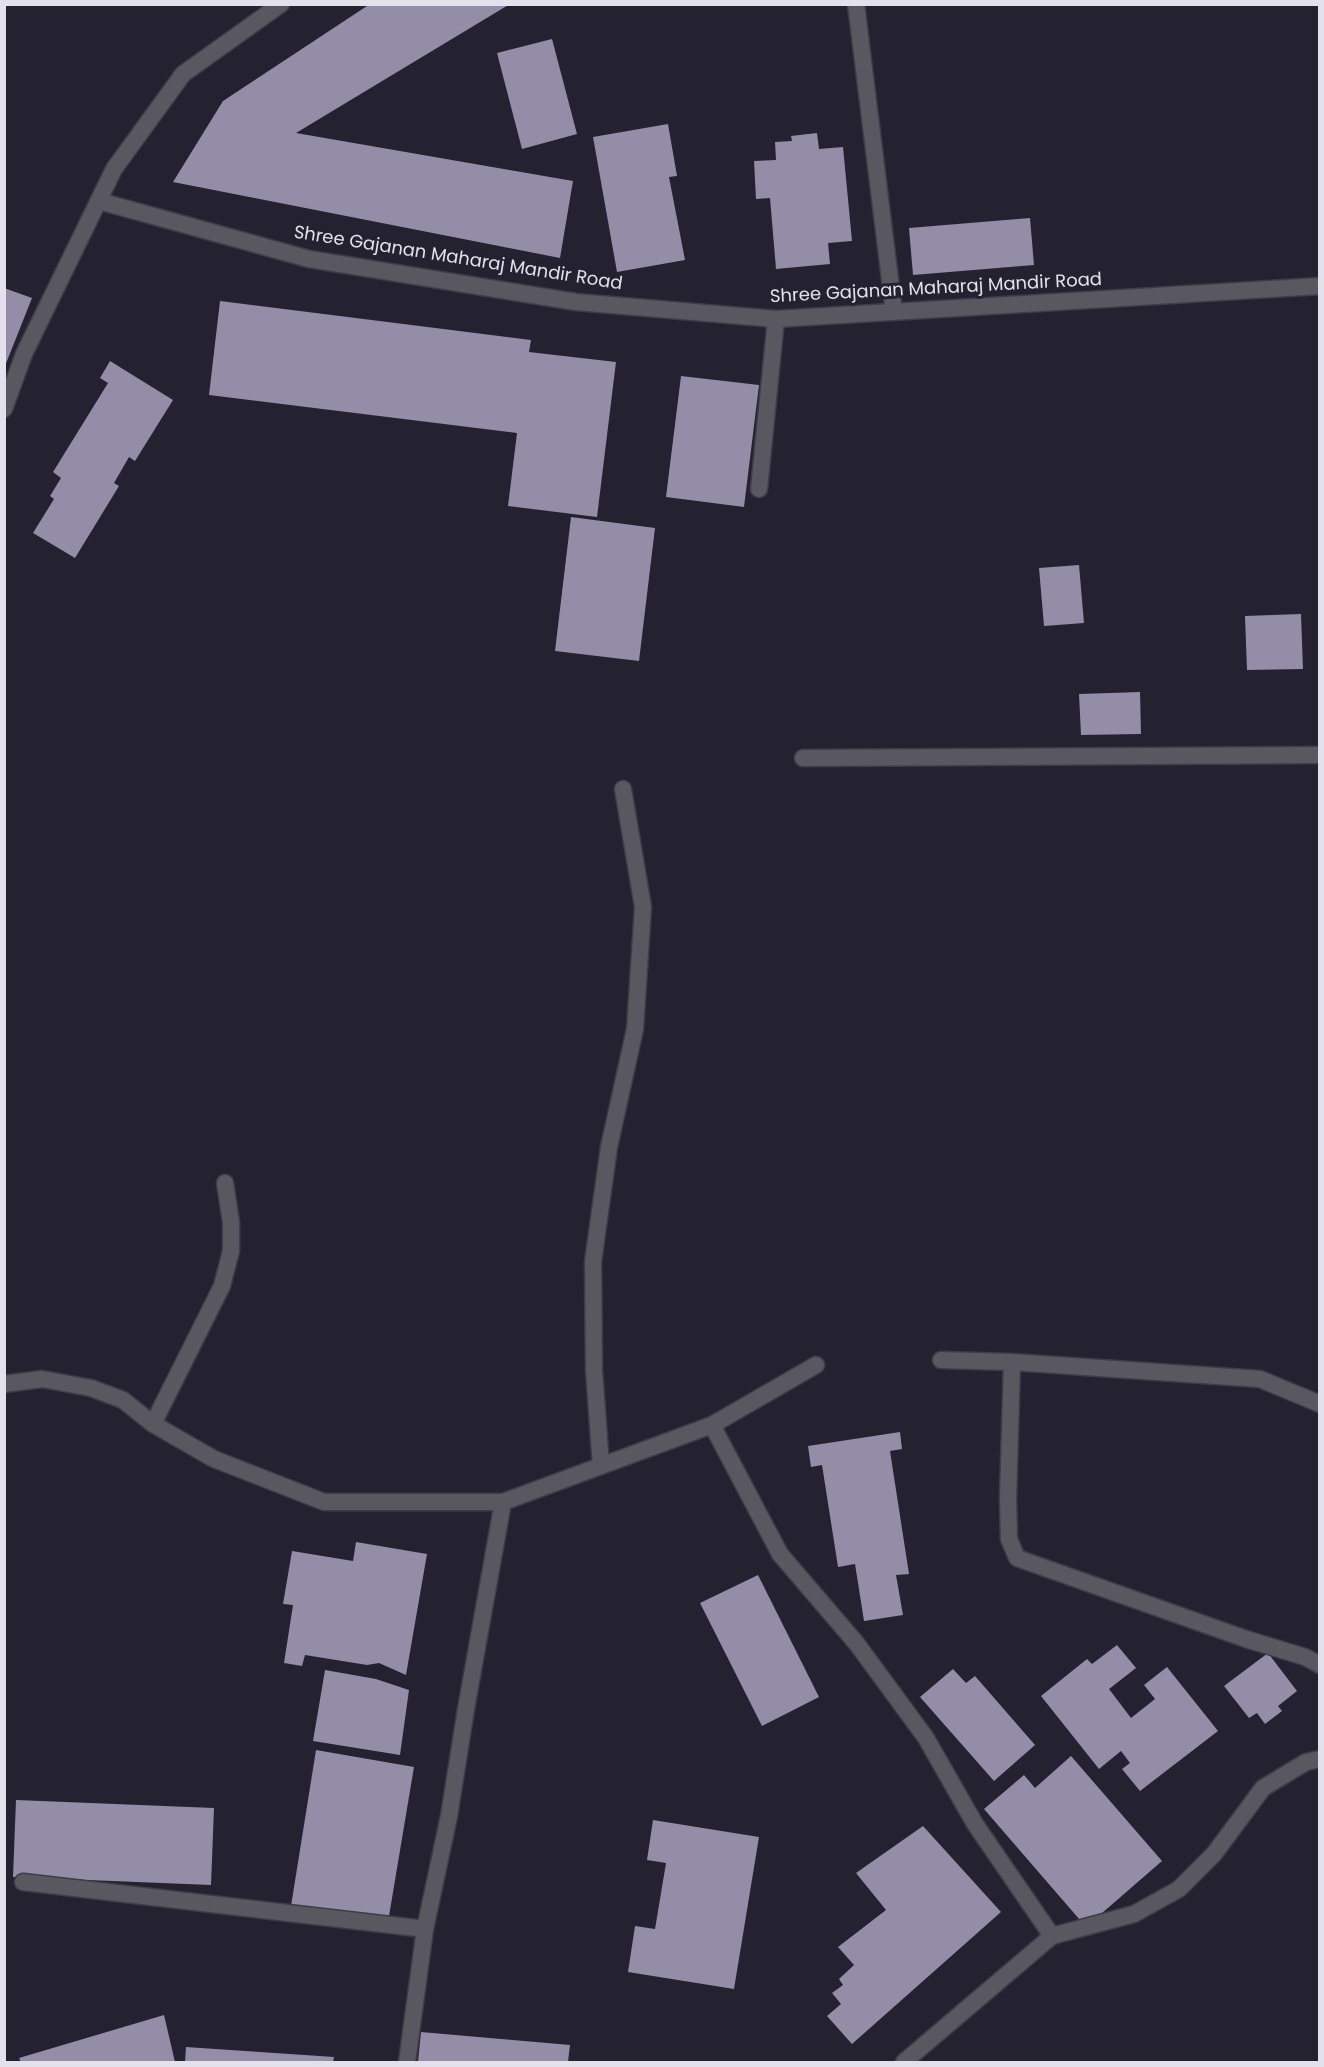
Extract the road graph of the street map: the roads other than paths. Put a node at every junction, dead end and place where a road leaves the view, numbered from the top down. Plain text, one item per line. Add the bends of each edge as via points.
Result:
1 (281, 4) edge
2 (856, 4) edge
3 (99, 201) junction
4 (1320, 286) edge
5 (894, 312) junction
6 (776, 319) junction
7 (4, 409) edge
8 (759, 489) dead end
9 (1320, 755) edge
10 (803, 758) dead end
11 (622, 789) dead end
12 (225, 1183) dead end
13 (941, 1360) dead end
14 (1012, 1362) junction
15 (816, 1365) dead end
16 (4, 1384) edge
17 (1320, 1404) edge
18 (153, 1424) junction
19 (712, 1425) junction
20 (601, 1466) junction
21 (503, 1502) junction
22 (1320, 1665) edge
23 (1320, 1759) edge
24 (23, 1882) dead end
25 (425, 1929) junction
26 (1052, 1936) junction
27 (407, 2062) edge
28 (904, 2062) edge

1 - 3 street via 183,74 114,170
2 - 5 street
3 - 6 street, Shree Gajanan Maharaj Mandir Road via 309,259 576,302
3 - 7 street via 24,354
4 - 5 street, Shree Gajanan Maharaj Mandir Road
5 - 6 street, Shree Gajanan Maharaj Mandir Road
6 - 8 street
9 - 10 street
11 - 20 street via 643,907 635,1029 609,1147 593,1262 594,1370
12 - 18 street via 231,1251 222,1286
13 - 14 street
14 - 17 street via 1260,1379
14 - 22 street via 1009,1539 1017,1558
15 - 19 street
16 - 18 street via 42,1379 91,1388 123,1400
18 - 21 street via 214,1458 324,1502
19 - 20 street
19 - 26 street via 780,1554 857,1644 926,1738 975,1824
20 - 21 street
21 - 25 street via 449,1816
23 - 26 street via 1306,1762 1263,1788 1214,1854 1179,1889 1134,1914
24 - 25 street
25 - 27 street
26 - 28 street

